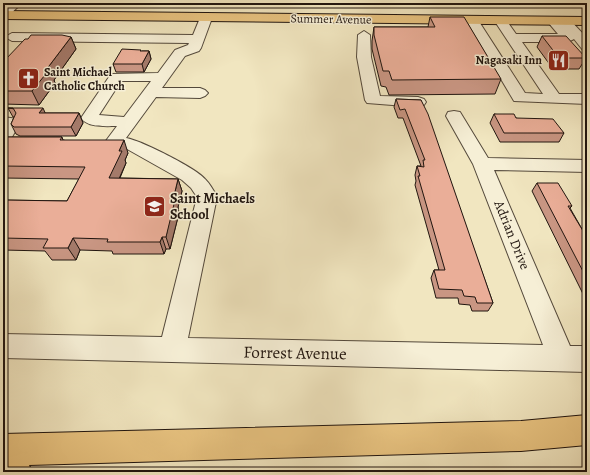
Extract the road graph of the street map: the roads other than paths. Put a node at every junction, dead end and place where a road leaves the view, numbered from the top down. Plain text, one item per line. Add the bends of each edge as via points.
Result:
1 (16, 3) edge
2 (4, 16) edge
3 (35, 16) junction
4 (206, 18) junction
5 (367, 19) junction
6 (472, 20) junction
7 (500, 20) junction
8 (558, 21) junction
9 (587, 21) edge
10 (9, 37) edge
11 (513, 38) junction
12 (578, 41) edge
13 (198, 49) junction
14 (158, 84) junction
15 (200, 93) dead end
16 (554, 98) junction
17 (587, 99) edge
18 (418, 102) edge
19 (454, 116) dead end
20 (129, 122) junction
21 (482, 164) junction
22 (587, 166) edge
23 (3, 346) edge
24 (172, 350) junction
25 (561, 359) junction
26 (587, 359) edge
27 (587, 430) edge
28 (3, 450) edge
29 (3, 472) edge
30 (16, 472) edge

1 - 2 street
2 - 3 main road, Summer Avenue
3 - 4 main road, Summer Avenue
3 - 10 street
4 - 5 main road, Summer Avenue
4 - 13 street
5 - 6 main road, Summer Avenue via 414,26
5 - 18 street via 371,35 364,58 372,100
6 - 7 main road, Summer Avenue
6 - 16 street via 520,98
7 - 8 main road, Summer Avenue
7 - 11 street
8 - 9 main road, Summer Avenue
8 - 12 street
10 - 13 street
11 - 12 street
11 - 16 street
13 - 14 street via 180,53
14 - 15 street
14 - 20 street
14 - 20 street via 116,77 89,118
16 - 17 street
19 - 21 street, Adrian Drive
20 - 24 street via 107,142 131,144 189,176 198,183 207,197
21 - 22 street
21 - 25 street, Adrian Drive
23 - 24 street, Forrest Avenue
24 - 25 street, Forrest Avenue
25 - 26 street, Forrest Avenue
27 - 28 main road via 513,436
29 - 30 main road

